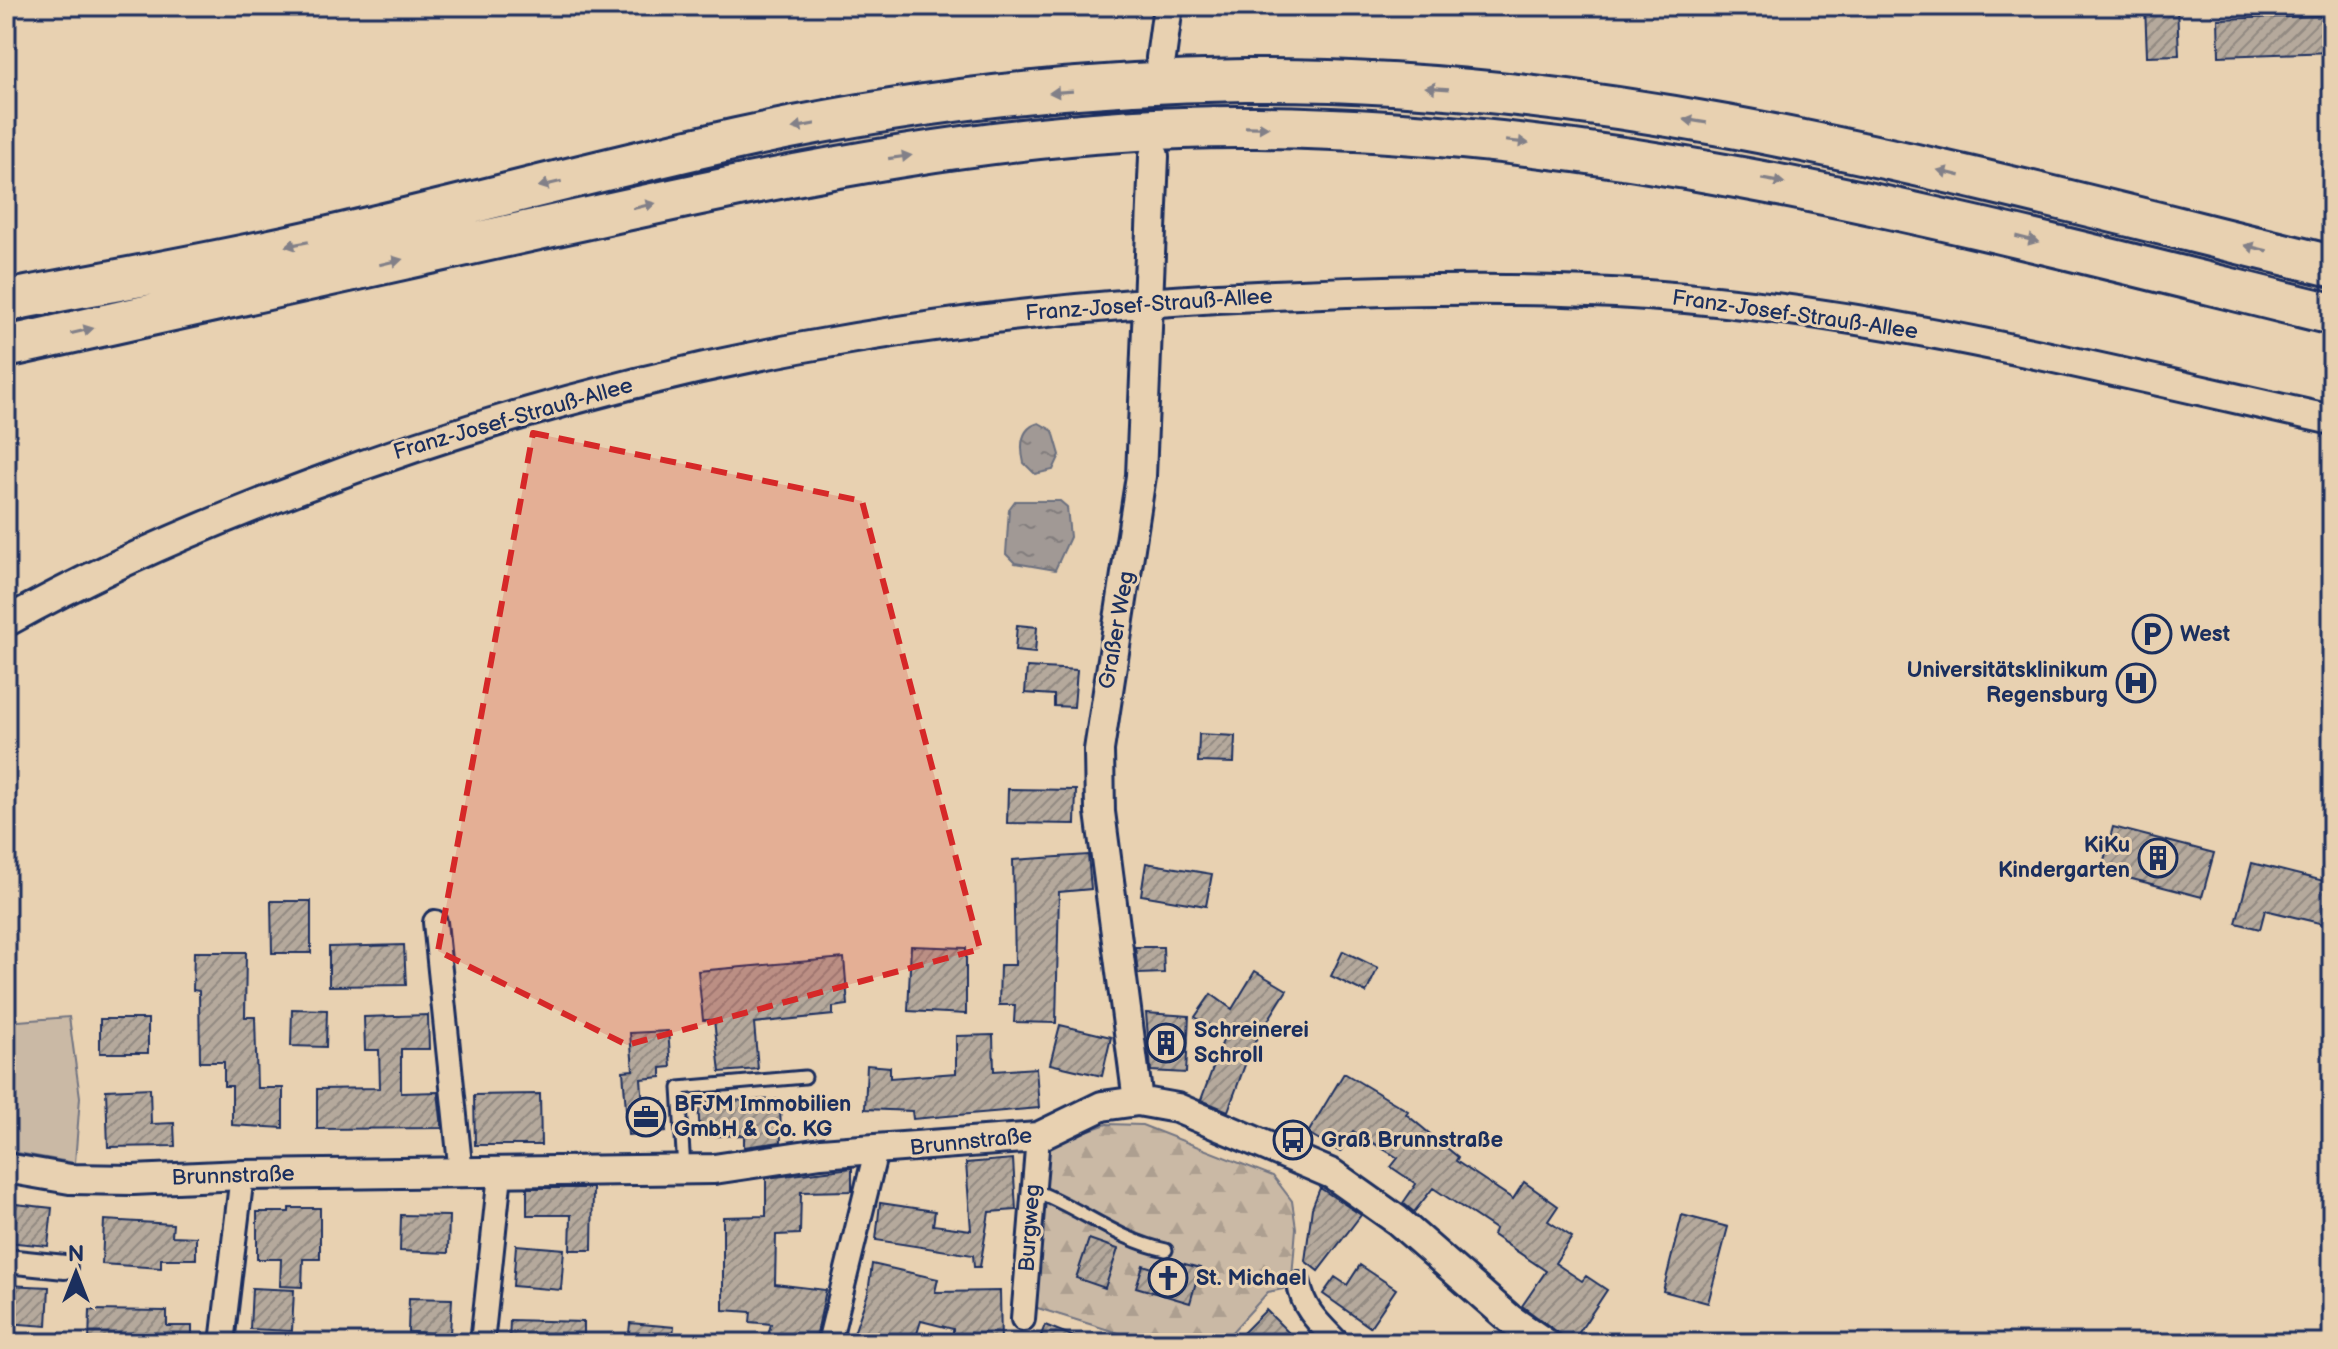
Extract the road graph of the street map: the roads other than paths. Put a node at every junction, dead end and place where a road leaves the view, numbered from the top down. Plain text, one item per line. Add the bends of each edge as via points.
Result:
1 (1168, 6) edge
2 (1161, 58) dead end
3 (1154, 156) dead end
4 (2332, 266) edge
5 (6, 301) edge
6 (1148, 302) junction
7 (2332, 314) edge
8 (6, 347) edge
9 (2332, 420) edge
10 (6, 622) edge
11 (435, 922) dead end
12 (805, 1077) dead end
13 (1138, 1101) junction
14 (1038, 1137) junction
15 (876, 1151) junction
16 (6, 1168) edge
17 (684, 1170) junction
18 (461, 1174) junction
19 (500, 1174) junction
20 (242, 1175) junction
21 (1033, 1190) junction
22 (1166, 1250) dead end
23 (6, 1261) edge
24 (65, 1267) dead end
25 (1299, 1284) dead end
26 (1023, 1319) dead end
27 (222, 1343) edge
28 (482, 1343) edge
29 (829, 1343) edge
30 (1338, 1343) edge
31 (1545, 1343) edge

1 - 2 street
3 - 6 street, Graßer Weg
4 -> 5 highway via 1928,167 1710,123 1516,94 1246,80 1025,94 829,121 314,240
6 - 9 street, Franz-Josef-Strauß-Allee via 1419,289 1699,300 1876,322
6 - 10 street, Franz-Josef-Strauß-Allee via 856,335 581,396 399,451 250,507 145,552
6 - 13 street, Graßer Weg via 1141,476 1099,750 1100,812
8 -> 7 highway via 842,165 1035,139 1252,126 1463,136 1657,160 1898,207
11 - 18 street
12 - 17 lane via 679,1088
13 - 14 street, Brunnstraße via 1102,1106
13 - 31 street, Brunnstraße via 1177,1108 1332,1174 1397,1220
14 - 15 street, Brunnstraße
14 - 21 street, Burgweg
15 - 17 street, Brunnstraße
15 - 29 street
16 - 20 street, Brunnstraße via 70,1179
17 - 19 street, Brunnstraße
18 - 19 street, Brunnstraße
18 - 20 street, Brunnstraße
19 - 28 street
20 - 27 street
21 - 22 lane via 1138,1244
21 - 26 street, Burgweg
23 - 24 street
25 - 30 street via 1311,1315

